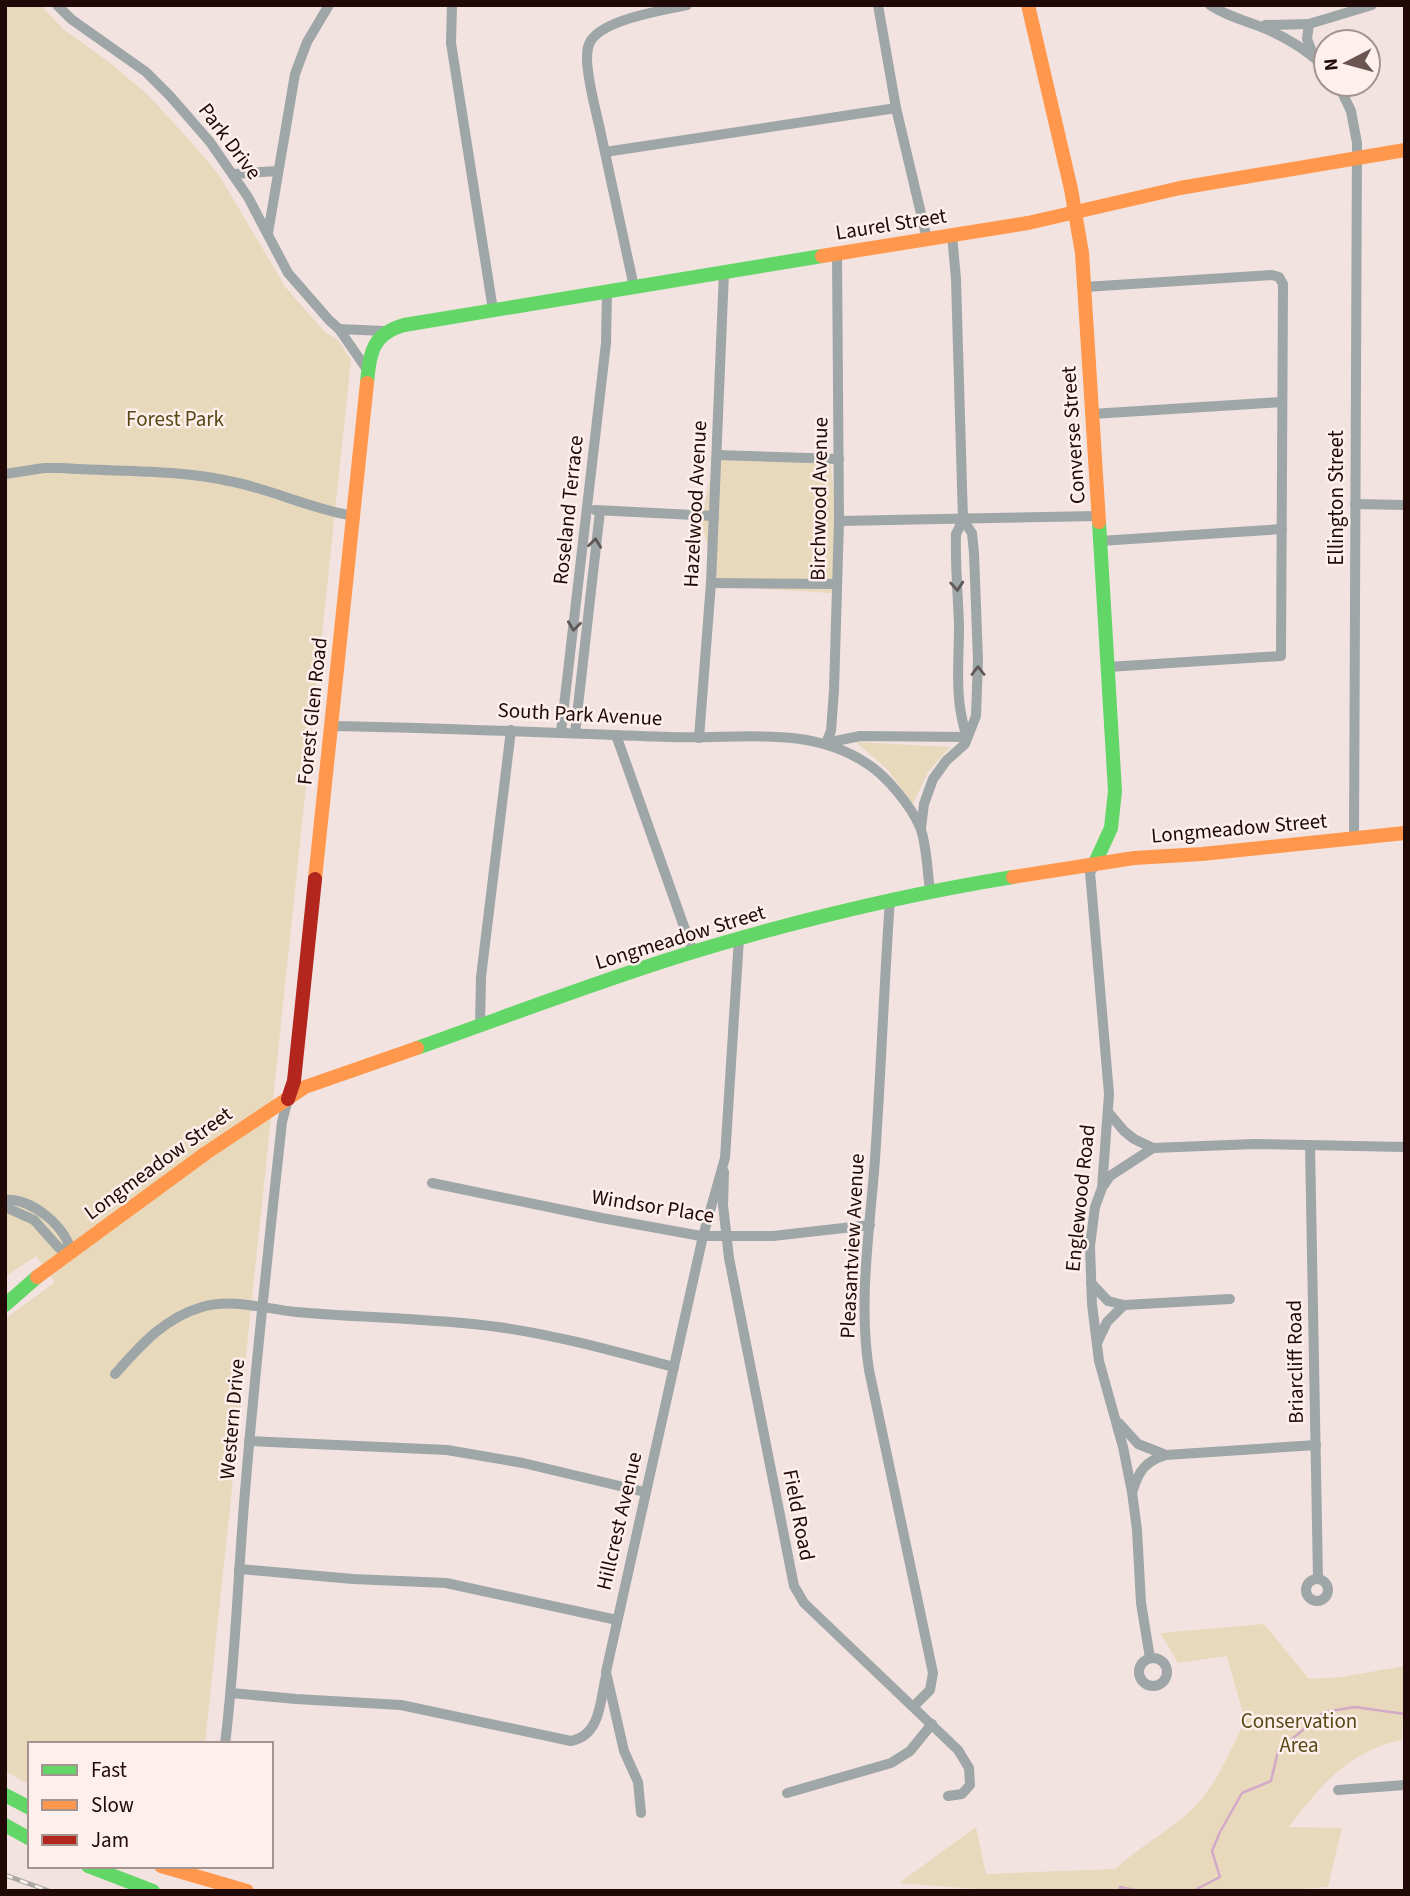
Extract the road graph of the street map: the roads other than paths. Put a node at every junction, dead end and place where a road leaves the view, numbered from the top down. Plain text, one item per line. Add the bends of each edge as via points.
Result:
1 (57, 5) edge
2 (329, 5) edge
3 (452, 5) edge
4 (687, 5) edge
5 (878, 5) edge
6 (1028, 5) edge
7 (1210, 5) edge
8 (1372, 5) edge
9 (1249, 23) junction
10 (1310, 24) junction
11 (1312, 51) edge
12 (1312, 56) edge
13 (1345, 98) edge
14 (897, 108) junction
15 (1405, 150) edge
16 (605, 152) junction
17 (1356, 158) junction
18 (277, 171) junction
19 (234, 174) junction
20 (1076, 213) junction
21 (268, 234) junction
22 (952, 235) junction
23 (927, 239) junction
24 (837, 254) junction
25 (724, 272) junction
26 (634, 287) junction
27 (1084, 287) junction
28 (607, 291) junction
29 (494, 310) junction
30 (339, 328) junction
31 (384, 331) junction
32 (368, 371) junction
33 (1282, 402) junction
34 (1092, 414) junction
35 (717, 455) junction
36 (839, 459) junction
37 (5, 474) edge
38 (1355, 504) junction
39 (1405, 505) edge
40 (587, 510) junction
41 (600, 510) junction
42 (354, 516) junction
43 (714, 516) junction
44 (1099, 516) junction
45 (963, 520) junction
46 (839, 521) junction
47 (1282, 529) junction
48 (1100, 541) junction
49 (711, 583) junction
50 (837, 584) junction
51 (1108, 667) junction
52 (332, 726) junction
53 (511, 730) junction
54 (561, 732) junction
55 (575, 733) junction
56 (616, 735) junction
57 (967, 737) junction
58 (699, 738) junction
59 (826, 743) junction
60 (920, 829) junction
61 (1405, 833) edge
62 (1354, 838) junction
63 (1095, 863) junction
64 (930, 890) junction
65 (890, 899) junction
66 (739, 938) junction
67 (693, 952) junction
68 (480, 1026) junction
69 (289, 1099) junction
70 (1108, 1112) junction
71 (1310, 1145) junction
72 (1405, 1147) edge
73 (1153, 1148) junction
74 (725, 1157) junction
75 (432, 1182) dead end
76 (1102, 1188) junction
77 (5, 1200) edge
78 (5, 1207) edge
79 (870, 1225) junction
80 (703, 1236) junction
81 (727, 1237) junction
82 (71, 1253) junction
83 (37, 1277) junction
84 (1090, 1280) junction
85 (5, 1295) edge
86 (1230, 1298) dead end
87 (5, 1305) edge
88 (1124, 1306) junction
89 (256, 1307) junction
90 (1097, 1345) junction
91 (674, 1367) junction
92 (115, 1374) dead end
93 (1114, 1417) junction
94 (249, 1441) junction
95 (1316, 1445) junction
96 (1166, 1455) junction
97 (645, 1492) junction
98 (1132, 1492) junction
99 (239, 1569) junction
100 (1318, 1579) dead end
101 (617, 1620) junction
102 (1150, 1658) dead end
103 (606, 1672) junction
104 (231, 1693) junction
105 (914, 1706) junction
106 (932, 1724) junction
107 (225, 1742) edge
108 (1405, 1785) edge
109 (1338, 1790) dead end
110 (787, 1793) dead end
111 (5, 1795) edge
112 (948, 1796) dead end
113 (28, 1807) edge
114 (642, 1813) dead end
115 (5, 1825) edge
116 (28, 1838) edge
117 (93, 1868) edge
118 (168, 1868) edge
119 (153, 1891) edge
120 (247, 1891) edge

1 - 19 street, Park Drive via 159,84
2 - 18 street via 298,63
3 - 29 street via 451,43
4 - 16 street via 613,25 591,41 588,65
5 - 14 street
6 - 20 main road, Converse Street
7 - 9 street
8 - 10 street
9 - 10 street via 1278,27
9 - 12 street
10 - 11 street via 1307,39
13 - 17 street, Ellington Street via 1351,111
14 - 16 street
14 - 23 street
15 - 17 main road, Laurel Street
16 - 26 street
17 - 20 main road, Laurel Street via 1180,188
17 - 38 street, Ellington Street
18 - 19 street
18 - 21 street
19 - 21 street, Park Drive
20 - 22 main road, Laurel Street
20 - 27 main road, Converse Street
21 - 30 street, Park Drive via 288,273
22 - 23 main road, Laurel Street
22 - 45 street
23 - 24 main road, Laurel Street
24 - 25 main road, Laurel Street
24 - 36 street, Birchwood Avenue
25 - 26 main road, Laurel Street
25 - 35 street, Hazelwood Avenue
26 - 28 main road, Laurel Street
27 - 33 street via 1279,277 1283,284
27 - 34 main road, Converse Street
28 - 29 main road, Laurel Street
28 - 40 street, Roseland Terrace via 606,343
29 - 31 main road, Laurel Street
30 - 31 street
30 - 32 street, Park Drive
31 - 32 main road, Forest Glen Road via 371,350
32 - 42 main road, Forest Glen Road
33 - 34 street
33 - 47 street
34 - 44 main road, Converse Street
35 - 36 street
35 - 43 street, Hazelwood Avenue
36 - 46 street, Birchwood Avenue
37 - 42 street via 44,468 203,476
38 - 39 street
38 - 62 street, Ellington Street
40 - 41 street
40 -> 54 street, Roseland Terrace
41 - 43 street
55 -> 41 street
42 - 52 main road, Forest Glen Road
43 - 49 street, Hazelwood Avenue
44 - 45 street
44 - 48 main road, Converse Street
45 - 46 street
45 -> 57 street via 956,534 955,561 958,698
57 -> 45 street via 976,716 978,660 972,533
46 - 50 street, Birchwood Avenue
47 - 48 street
47 - 51 street via 1281,656
48 - 51 main road, Converse Street
49 - 50 street
49 - 58 street, Hazelwood Avenue
50 - 59 street, Birchwood Avenue via 831,731
51 - 63 main road, Converse Street via 1115,798 1108,835
52 - 53 street, South Park Avenue
52 - 69 main road, Forest Glen Road
53 - 54 street, South Park Avenue
53 - 68 street via 481,977
54 - 55 street, South Park Avenue
55 - 56 street, South Park Avenue
56 - 58 street, South Park Avenue
56 - 67 street
57 - 59 street, South Park Avenue via 860,736
57 - 60 street via 933,779
58 - 59 street, South Park Avenue via 779,735
59 - 60 street, South Park Avenue via 877,771 895,789
60 - 64 street, South Park Avenue
61 - 62 main road, Longmeadow Street
62 - 63 main road, Longmeadow Street
63 - 64 main road, Longmeadow Street
63 - 70 street, Englewood Road via 1090,873
64 - 65 main road, Longmeadow Street
65 - 66 main road, Longmeadow Street
65 - 79 street, Pleasantview Avenue
66 - 67 main road, Longmeadow Street
66 - 74 street, Field Road
67 - 68 main road, Longmeadow Street
68 - 69 main road, Longmeadow Street via 305,1087
69 - 82 main road, Longmeadow Street via 258,1116
69 - 89 street, Western Drive
70 - 73 street via 1124,1131
70 - 76 street, Englewood Road
71 - 72 street
71 - 73 street
71 - 95 street, Briarcliff Road
73 - 76 street via 1110,1176
74 - 80 street, Field Road
74 - 81 street, Field Road
75 - 80 street, Windsor Place
76 - 84 street, Englewood Road via 1093,1220
77 - 82 street via 26,1204 45,1216 68,1240
78 - 82 street via 34,1220 59,1248
79 - 81 street, Windsor Place
79 - 105 street, Pleasantview Avenue via 866,1348 933,1673 930,1690
80 - 81 street, Windsor Place
80 - 91 street, Hillcrest Avenue
81 - 105 street, Field Road via 794,1586 804,1603
82 - 83 main road, Longmeadow Street
83 - 85 main road
83 - 87 main road
84 - 88 street via 1108,1301
84 - 90 street, Englewood Road
86 - 88 street
88 - 90 street via 1107,1322
89 - 91 street via 497,1327
89 - 92 street via 215,1304 183,1314 150,1336
89 - 94 street, Western Drive
90 - 93 street, Englewood Road
91 - 97 street, Hillcrest Avenue
93 - 96 street via 1138,1444
93 - 98 street, Englewood Road
94 - 97 street via 447,1450
94 - 99 street, Western Drive
95 - 96 street
95 - 100 street, Briarcliff Road
96 - 98 street via 1144,1465
97 - 101 street, Hillcrest Avenue
98 - 102 street, Englewood Road
99 - 101 street via 446,1583
99 - 104 street, Western Drive
101 - 103 street, Hillcrest Avenue
103 - 104 street via 593,1728 568,1741 401,1705
103 - 114 street, Hillcrest Avenue via 624,1751 638,1782
104 - 107 street, Western Drive
105 - 106 street, Field Road
106 - 110 street via 910,1751 891,1763
106 - 112 street, Field Road via 963,1756 970,1773 967,1790
108 - 109 street
111 - 113 main road
115 - 116 main road
117 - 119 main road
118 - 120 main road

